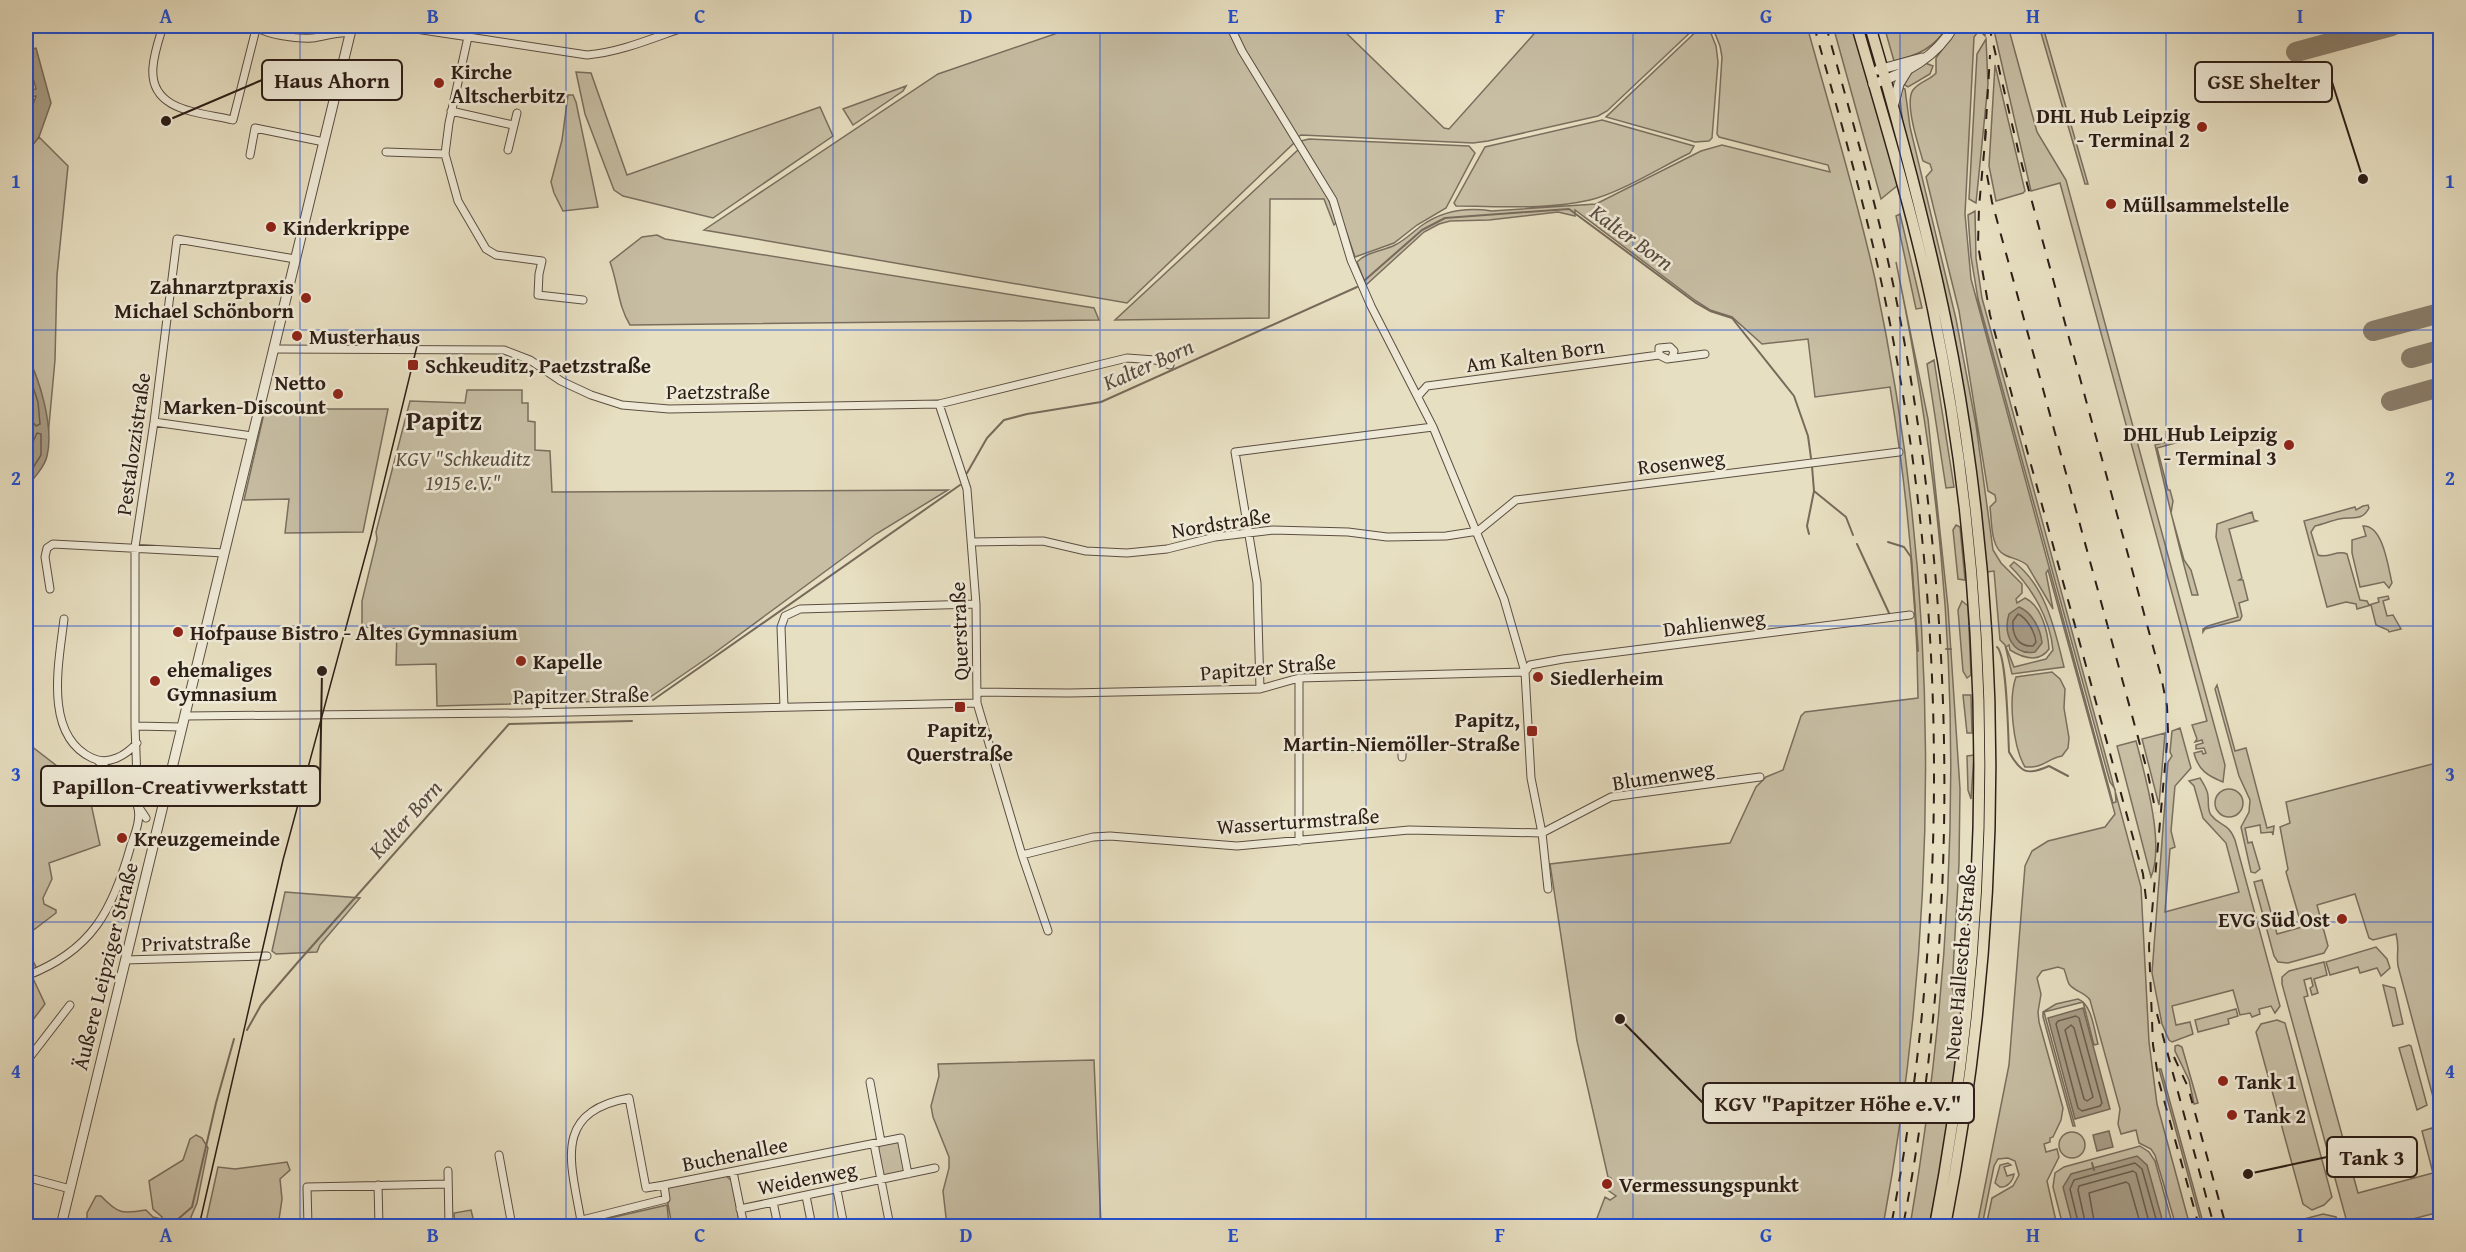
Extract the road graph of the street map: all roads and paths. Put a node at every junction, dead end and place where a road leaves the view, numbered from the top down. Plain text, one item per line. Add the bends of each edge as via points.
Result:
1 (163, 26) edge
2 (247, 26) edge
3 (396, 26) edge
4 (688, 26) edge
5 (1230, 26) edge
6 (1857, 26) edge
7 (1870, 26) edge
8 (1954, 26) edge
9 (255, 27) edge
10 (351, 29) edge
11 (468, 37) junction
12 (1930, 55) junction
13 (1908, 70) junction
14 (1884, 74) junction
15 (1872, 78) junction
16 (1893, 107) junction
17 (451, 111) junction
18 (517, 113) dead end
19 (513, 125) junction
20 (324, 142) junction
21 (508, 150) dead end
22 (386, 152) dead end
23 (445, 154) junction
24 (250, 155) dead end
25 (295, 259) junction
26 (583, 300) dead end
27 (273, 349) junction
28 (1705, 354) dead end
29 (1659, 355) junction
30 (1672, 358) junction
31 (1170, 365) dead end
32 (1419, 395) junction
33 (939, 404) junction
34 (154, 422) junction
35 (1433, 427) junction
36 (252, 436) junction
37 (1899, 452) dead end
38 (1478, 531) junction
39 (1248, 532) junction
40 (971, 542) junction
41 (135, 547) junction
42 (224, 553) junction
43 (50, 590) dead end
44 (976, 604) junction
45 (1910, 615) dead end
46 (64, 619) dead end
47 (1525, 672) junction
48 (1299, 678) junction
49 (1260, 689) junction
50 (977, 692) junction
51 (977, 703) junction
52 (784, 707) junction
53 (185, 716) junction
54 (135, 726) junction
55 (182, 727) junction
56 (1401, 737) dead end
57 (137, 743) junction
58 (1402, 746) junction
59 (1300, 747) junction
60 (1402, 757) dead end
61 (97, 760) junction
62 (1760, 777) dead end
63 (138, 806) junction
64 (146, 818) junction
65 (138, 821) junction
66 (159, 822) junction
67 (1542, 833) junction
68 (1299, 841) junction
69 (1985, 843) junction
70 (1022, 855) junction
71 (1548, 889) dead end
72 (1048, 931) dead end
73 (267, 956) dead end
74 (125, 960) junction
75 (26, 976) edge
76 (70, 1005) dead end
77 (26, 1062) edge
78 (870, 1082) dead end
79 (877, 1143) junction
80 (499, 1155) dead end
81 (935, 1168) dead end
82 (448, 1171) dead end
83 (733, 1172) junction
84 (908, 1174) junction
85 (26, 1177) edge
86 (881, 1180) junction
87 (448, 1184) junction
88 (378, 1185) junction
89 (664, 1185) junction
90 (70, 1189) junction
91 (837, 1190) junction
92 (806, 1196) junction
93 (773, 1202) junction
94 (740, 1209) junction
95 (581, 1221) junction
96 (61, 1227) edge
97 (308, 1227) edge
98 (379, 1227) edge
99 (449, 1227) edge
100 (512, 1227) edge
101 (558, 1227) edge
102 (744, 1227) edge
103 (778, 1227) edge
104 (812, 1227) edge
105 (844, 1227) edge
106 (890, 1227) edge
107 (1935, 1227) edge
108 (1945, 1227) edge

1 - 9 street via 153,64 157,94 172,105 233,120
2 - 9 street
3 - 11 street
4 - 11 street via 603,54 566,54
5 - 32 street via 1333,200 1351,260 1371,306
6 - 15 main road
7 - 14 main road
8 - 12 street
9 - 10 street via 299,38
10 - 20 street, Äußere Leipziger Straße
11 - 17 street
12 - 13 street
12 - 14 street
13 - 14 street
13 - 16 street via 1899,84
14 - 15 street
14 - 16 main road
15 - 69 main road via 1933,308 1965,507 1978,662
16 - 69 main road via 1939,291 1975,503 1990,722
17 - 19 street
17 - 23 street
18 - 19 street
19 - 21 street
20 - 24 street via 255,128
20 - 25 street, Äußere Leipziger Straße
22 - 23 street
23 - 26 street via 458,201 486,249 496,255 542,261 538,295
25 - 27 street, Äußere Leipziger Straße
25 - 34 street, Pestalozzistraße via 177,239
27 - 33 street, Paetzstraße via 504,350 530,359 561,381 622,405 669,409
27 - 36 street, Äußere Leipziger Straße
28 - 30 street, Am Kalten Born
29 - 30 street, Am Kalten Born
29 - 30 street, Am Kalten Born via 1659,348 1670,347 1674,351
29 - 32 street, Am Kalten Born via 1427,386
31 - 33 street, Paetzstraße via 1127,358
32 - 35 street
33 - 40 street, Querstraße via 967,489
34 - 36 street
34 - 41 street, Pestalozzistraße
35 - 38 street
35 - 39 street via 1235,452
36 - 42 street, Äußere Leipziger Straße
37 - 38 street, Rosenweg via 1516,500
38 - 39 street, Nordstraße via 1413,538 1299,530
38 - 47 street via 1504,599
39 - 40 street, Nordstraße via 1127,553 1086,551 1043,541
39 - 49 street via 1257,583
40 - 44 street, Querstraße
41 - 42 street
41 - 43 street via 53,544 47,548 45,557
41 - 54 street, Pestalozzistraße
42 - 53 street, Äußere Leipziger Straße
44 - 50 street, Querstraße
44 - 52 street via 800,609 785,616 781,627
45 - 47 street, Dahlienweg via 1563,659 1530,665
46 - 61 street via 59,675 61,719 68,737 83,754
47 - 48 street, Papitzer Straße
47 - 67 street via 1531,778
48 - 49 street, Papitzer Straße
48 - 59 street
49 - 50 street, Papitzer Straße
50 - 51 street, Querstraße
51 - 52 street, Papitzer Straße
51 - 70 street, Querstraße
52 - 53 street, Papitzer Straße
53 - 55 street, Äußere Leipziger Straße
54 - 55 street
54 - 57 street, Pestalozzistraße
55 - 66 street, Äußere Leipziger Straße
56 - 58 street
57 - 61 street via 124,756
57 - 63 street, Pestalozzistraße
58 - 59 street
58 - 60 street
59 - 68 street
61 - 63 street via 118,777
62 - 67 street, Blumenweg via 1611,797
63 - 64 street
63 - 65 street, Pestalozzistraße
64 - 65 street
64 - 66 street
65 - 75 street, Pestalozzistraße via 107,912 90,935 64,958
66 - 74 street, Äußere Leipziger Straße
67 - 68 street, Wasserturmstraße via 1410,830
67 - 71 street
68 - 70 street, Wasserturmstraße via 1237,846 1110,836
69 - 107 main road, Neue Hallesche Straße via 1968,1012
69 - 108 main road, Neue Hallesche Straße via 1977,1017
70 - 72 street, Querstraße
73 - 74 street, Privatstraße
74 - 90 street, Äußere Leipziger Straße
76 - 77 street
78 - 79 street
79 - 83 street, Buchenallee
79 - 84 street, Buchenallee via 901,1138
79 - 86 street
80 - 100 street
81 - 84 street
82 - 87 street
83 - 89 street, Buchenallee
83 - 94 street, Weidenweg
84 - 86 street
85 - 90 street
86 - 91 street, Weidenweg
86 - 106 street
87 - 88 street
87 - 99 street
88 - 97 street via 307,1187
88 - 98 street
89 - 95 street, Buchenallee via 666,1199
89 - 95 street via 646,1188 628,1098 597,1107 581,1121 573,1136 570,1160
90 - 96 street, Äußere Leipziger Straße
91 - 92 street, Weidenweg
91 - 105 street
92 - 93 street, Weidenweg
92 - 104 street
93 - 94 street, Weidenweg
93 - 103 street
94 - 102 street, Weidenweg
95 - 101 street, Buchenallee

